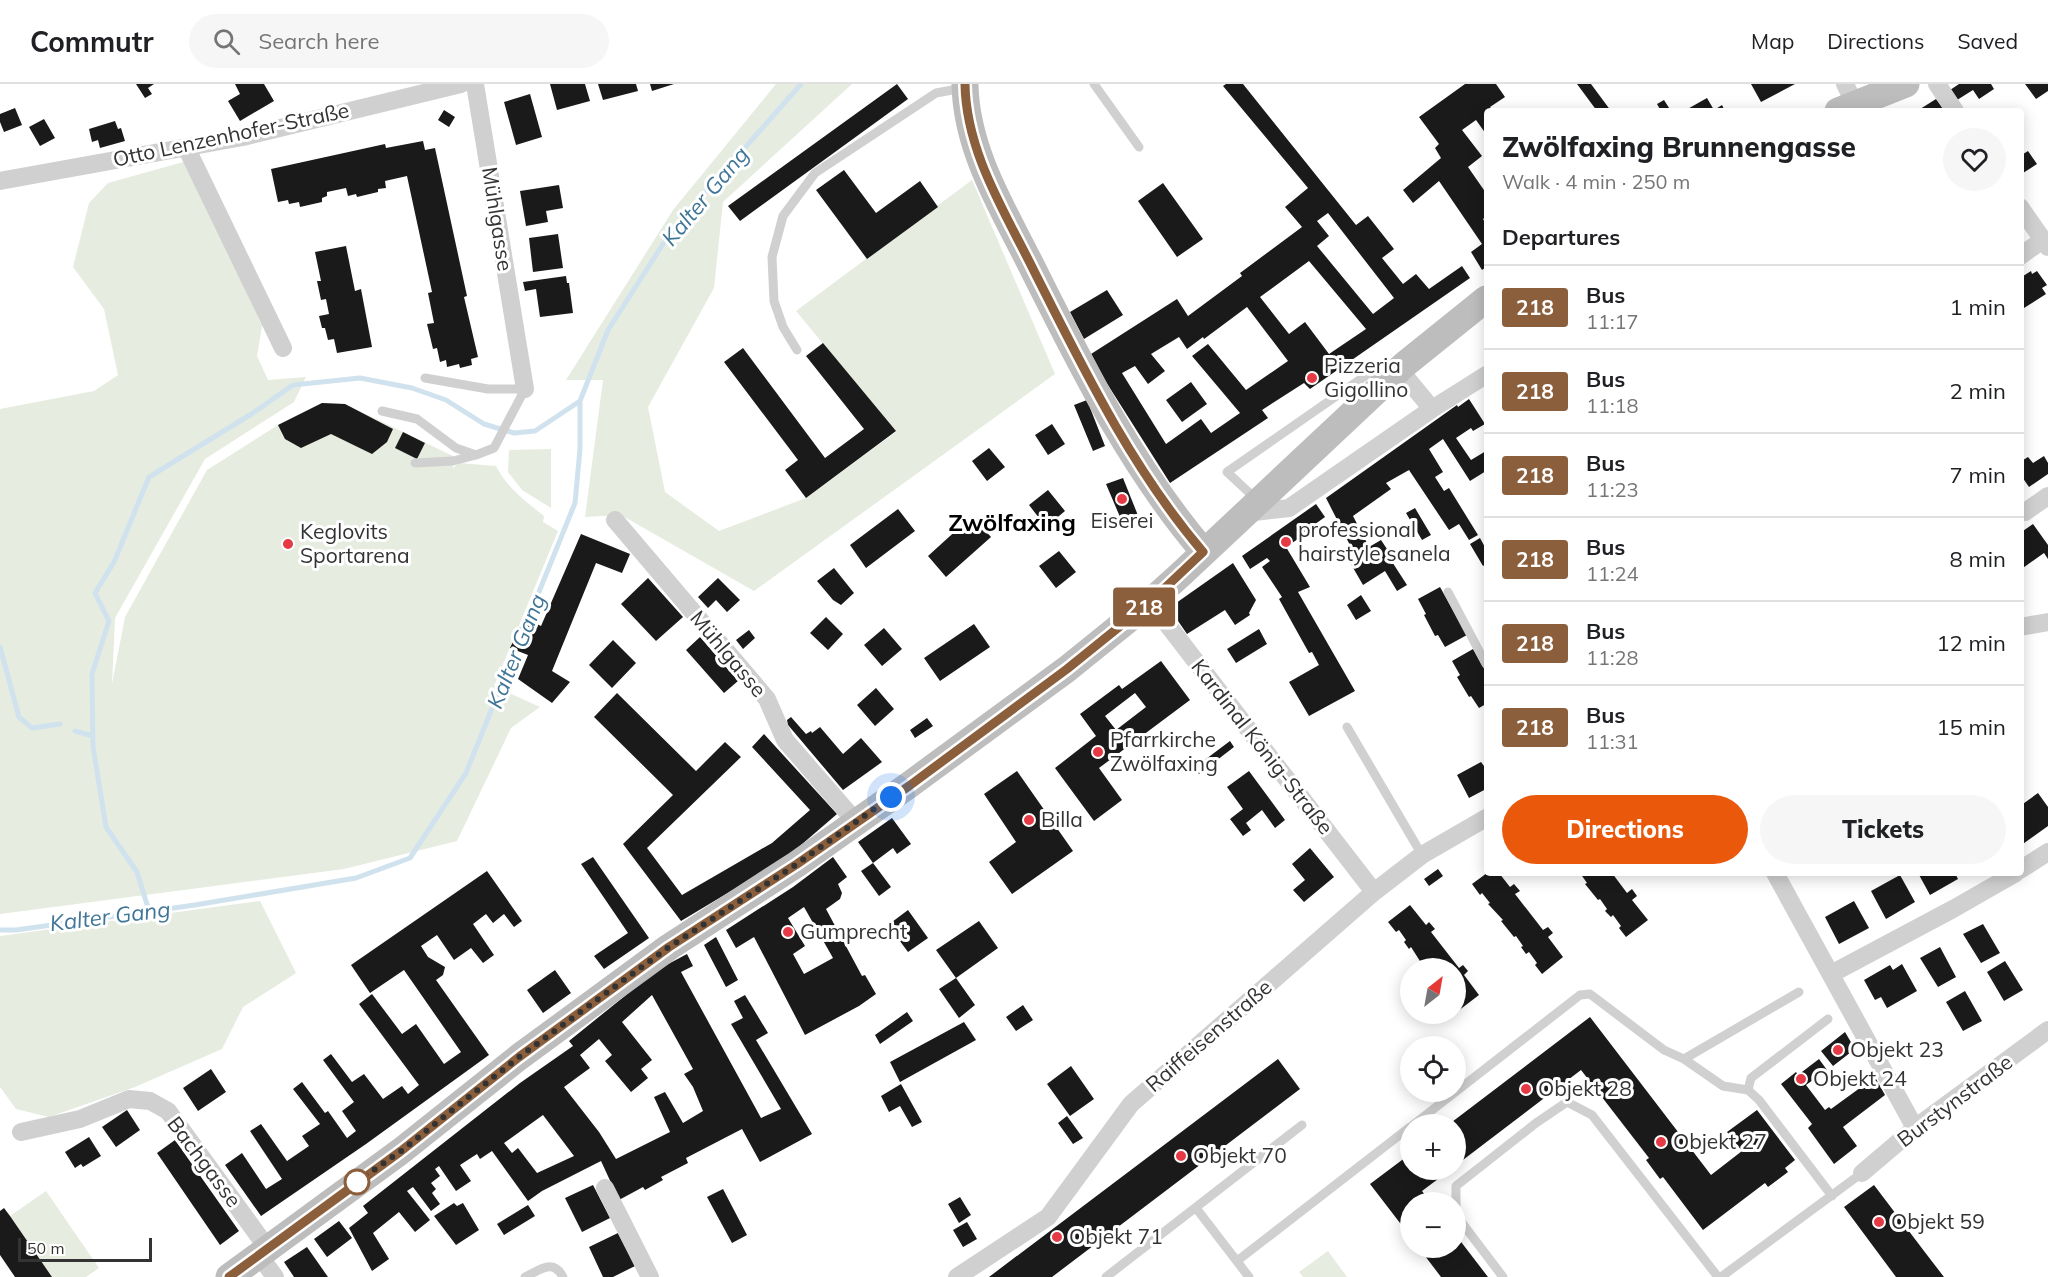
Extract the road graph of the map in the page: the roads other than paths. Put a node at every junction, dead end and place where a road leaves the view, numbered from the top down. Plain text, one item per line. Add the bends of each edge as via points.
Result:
1 (461, 84) edge
2 (474, 84) edge
3 (1094, 84) edge
4 (1937, 84) edge
5 (965, 86) edge
6 (1953, 108) edge
7 (186, 147) junction
8 (1140, 147) dead end
9 (0, 182) edge
10 (2024, 213) edge
11 (2046, 244) edge
12 (2024, 254) edge
13 (1484, 301) edge
14 (283, 348) dead end
15 (797, 350) dead end
16 (1400, 369) junction
17 (1484, 376) edge
18 (425, 378) dead end
19 (525, 388) junction
20 (1432, 409) junction
21 (382, 411) dead end
22 (476, 455) junction
23 (415, 463) dead end
24 (2048, 496) edge
25 (1251, 507) junction
26 (2025, 512) dead end
27 (615, 520) dead end
28 (1203, 552) junction
29 (1448, 592) dead end
30 (1150, 602) junction
31 (2048, 622) edge
32 (2024, 626) edge
33 (1484, 660) edge
34 (1347, 727) dead end
35 (1484, 820) edge
36 (856, 822) junction
37 (2048, 852) edge
38 (1422, 855) junction
39 (2024, 867) edge
40 (1776, 876) edge
41 (2011, 876) edge
42 (1374, 892) junction
43 (1831, 974) junction
44 (1799, 992) dead end
45 (1828, 1018) dead end
46 (2048, 1030) edge
47 (1684, 1059) junction
48 (1748, 1090) junction
49 (1426, 1114) edge
50 (1302, 1125) dead end
51 (1915, 1128) junction
52 (21, 1132) dead end
53 (1400, 1135) edge
54 (1862, 1173) joint
55 (605, 1188) dead end
56 (1832, 1197) junction
57 (1196, 1208) junction
58 (264, 1252) junction
59 (1237, 1261) junction
60 (229, 1277) edge
61 (275, 1277) edge
62 (525, 1277) edge
63 (563, 1277) edge
64 (650, 1277) edge
65 (957, 1277) edge
66 (1106, 1277) edge
67 (1249, 1277) edge
68 (1503, 1277) edge
69 (1720, 1277) edge

1 - 7 street, Otto Lenzenhofer-Straße
2 - 19 street, Mühlgasse
3 - 8 lane
4 - 6 street
5 - 15 lane via 936,93 815,173 783,216 772,257 774,301
5 - 28 main road via 970,128 984,169 1072,347 1142,470
7 - 9 street, Otto Lenzenhofer-Straße
7 - 14 street
10 - 11 street
11 - 12 street
13 - 16 main road
16 - 20 street
16 - 25 main road
16 - 25 lane via 1381,365 1227,472
17 - 20 street
18 - 19 lane via 488,389
19 - 22 lane via 494,448
20 - 25 street via 1289,508
21 - 22 lane via 417,419 456,448
22 - 23 lane
24 - 26 street
25 - 28 main road
27 - 36 street, Mühlgasse via 767,699 785,740
28 - 30 main road
29 - 33 lane
30 - 36 main road via 1067,669
30 - 42 street, Kardinal König-Straße
31 - 32 street
34 - 38 lane
35 - 38 street, Raiffeisenstraße
36 - 58 main road via 669,947
37 - 39 street
38 - 42 street, Raiffeisenstraße
40 - 43 street
41 - 43 street
42 - 65 street, Raiffeisenstraße via 1131,1104 1048,1217
43 - 51 street
44 - 47 lane
45 - 48 lane via 1751,1078
46 - 51 street, Burstynstraße
47 - 48 lane via 1723,1086
47 - 49 lane via 1664,1050 1590,994 1580,995
48 - 56 lane
50 - 57 lane
51 - 54 street, Burstynstraße
52 - 58 street, Bachgasse via 80,1119 129,1100 150,1101 168,1111
53 - 59 lane
54 - 56 lane
55 - 64 street
56 - 69 lane
57 - 59 lane
57 - 66 lane
58 - 60 main road
58 - 61 street, Bachgasse
59 - 67 lane
62 - 63 lane via 548,1266 554,1266
68 - 69 lane via 1456,1215 1456,1186 1567,1102 1592,1115

